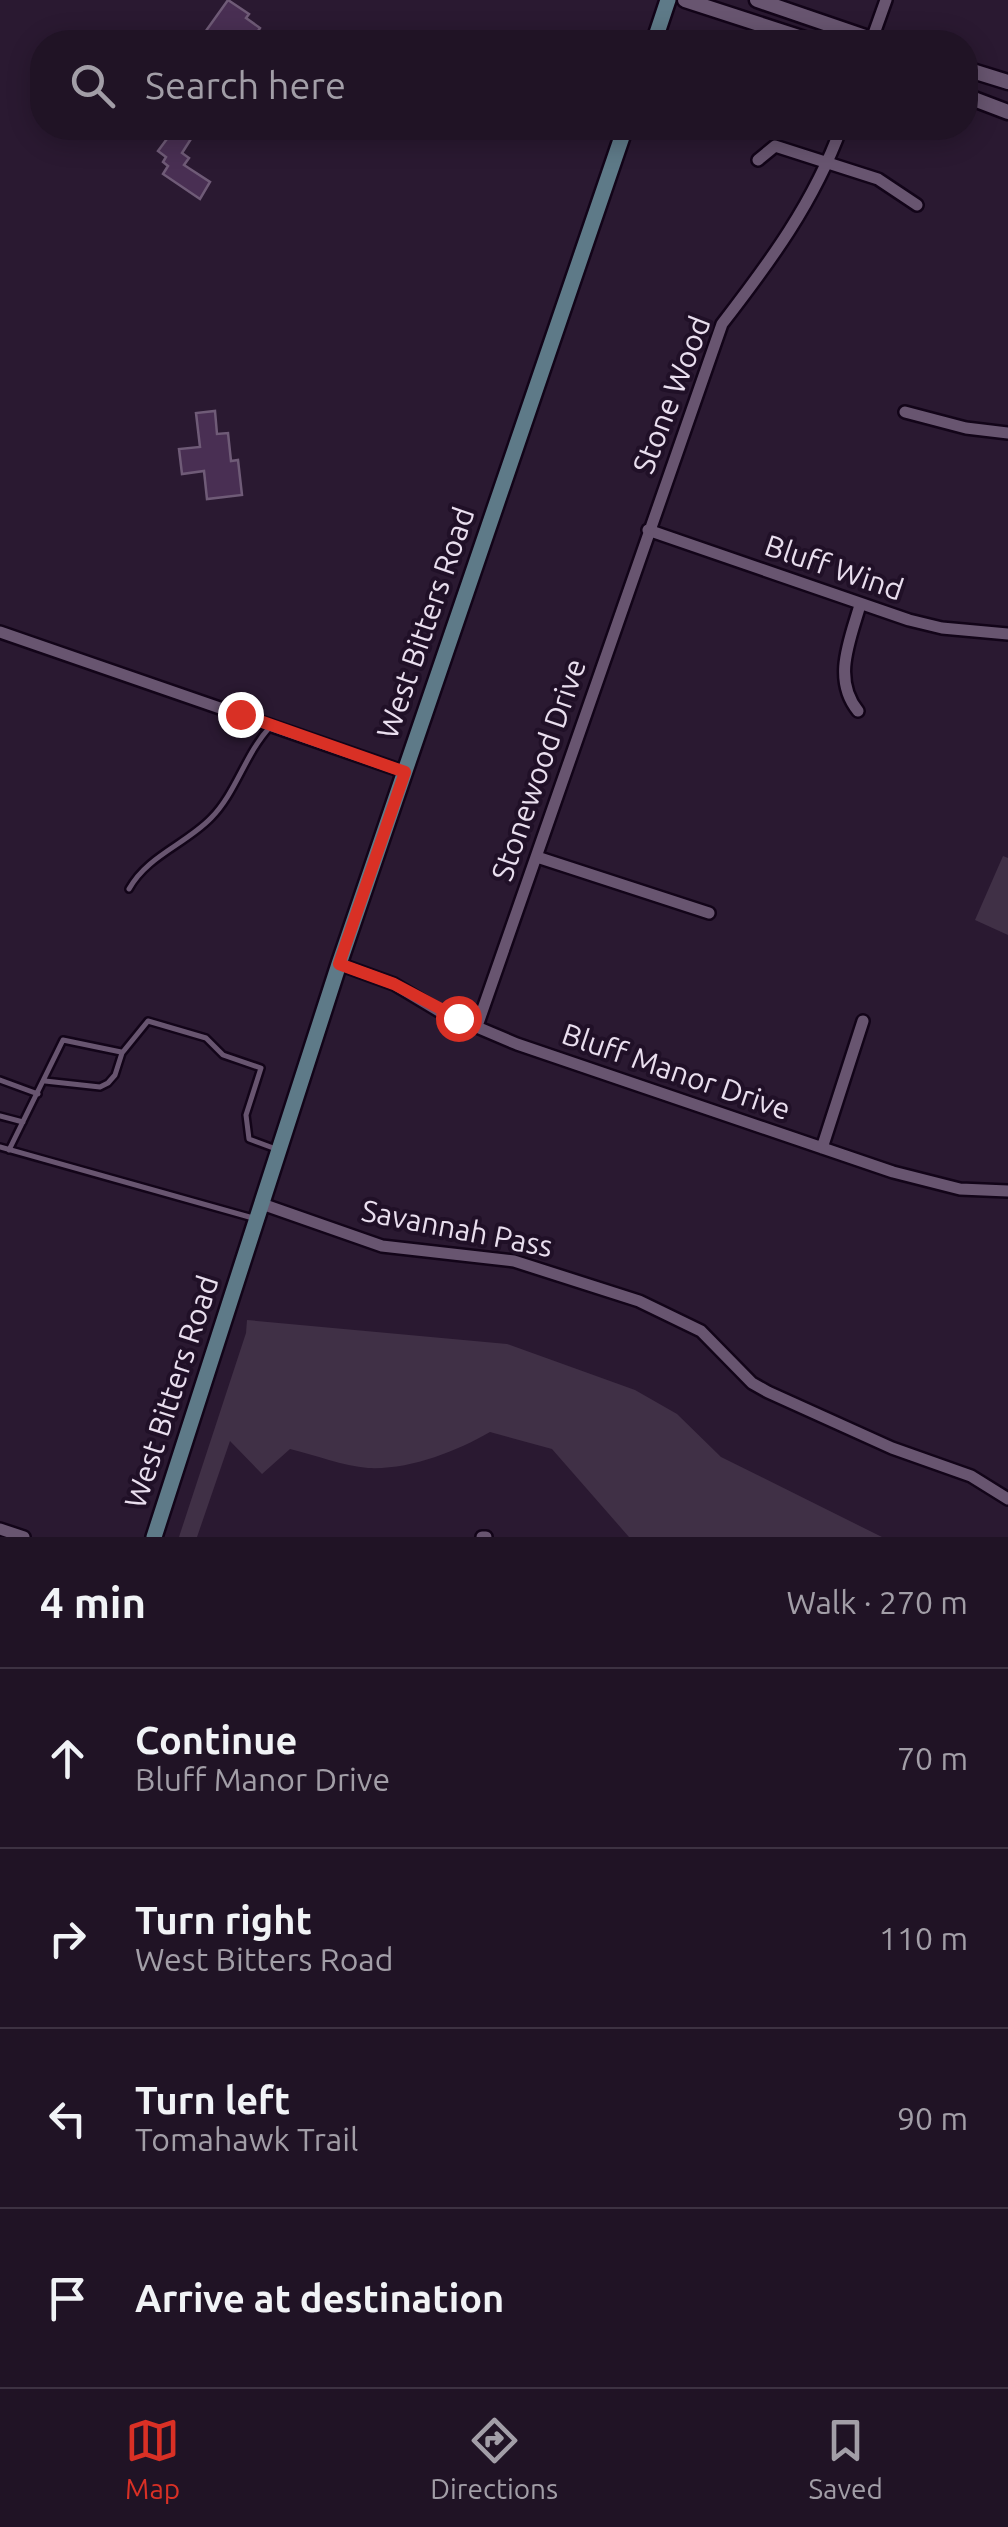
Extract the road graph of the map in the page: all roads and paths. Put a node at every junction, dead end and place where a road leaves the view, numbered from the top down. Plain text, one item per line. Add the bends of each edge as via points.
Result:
1 (668, 0) edge
2 (685, 0) edge
3 (758, 0) edge
4 (886, 0) edge
5 (658, 30) edge
6 (777, 30) edge
7 (842, 30) edge
8 (878, 30) edge
9 (978, 73) edge
10 (1008, 82) edge
11 (978, 101) edge
12 (1008, 112) edge
13 (621, 140) edge
14 (837, 140) edge
15 (758, 160) dead end
16 (828, 164) junction
17 (917, 205) dead end
18 (905, 412) dead end
19 (1008, 433) edge
20 (648, 530) junction
21 (860, 605) junction
22 (0, 632) edge
23 (1008, 634) edge
24 (858, 711) dead end
25 (272, 725) junction
26 (405, 772) junction
27 (536, 856) junction
28 (129, 888) dead end
29 (710, 913) dead end
30 (339, 964) junction
31 (862, 1021) dead end
32 (477, 1026) junction
33 (122, 1053) junction
34 (0, 1080) edge
35 (44, 1082) junction
36 (38, 1094) junction
37 (0, 1116) edge
38 (23, 1122) junction
39 (0, 1147) edge
40 (822, 1148) junction
41 (9, 1150) junction
42 (279, 1150) junction
43 (1008, 1192) edge
44 (259, 1211) junction
45 (1008, 1498) edge
46 (0, 1529) edge
47 (24, 1537) edge
48 (154, 1537) edge

1 - 5 main road
2 - 6 street
3 - 7 street
4 - 8 street
9 - 10 street
11 - 12 street
13 - 26 main road, West Bitters Road
14 - 16 street, Stone Wood
15 - 16 street via 775,146
16 - 17 street via 878,179
16 - 20 street, Stone Wood via 790,234 722,324
18 - 19 street
20 - 21 street, Bluff Wind
20 - 27 street, Stonewood Drive
21 - 23 street, Bluff Wind via 942,628
21 - 24 street via 844,675
22 - 25 street
25 - 26 street
25 - 28 lane via 216,813
26 - 30 main road, West Bitters Road
27 - 29 street
27 - 32 street, Stonewood Drive
30 - 32 street, Bluff Manor Drive
30 - 42 main road, West Bitters Road
31 - 40 street
32 - 40 street, Bluff Manor Drive
33 - 35 lane via 115,1075 100,1087
33 - 35 lane via 63,1040
33 - 42 lane via 148,1021 206,1038 224,1055 262,1068 246,1115 249,1139
34 - 36 lane
35 - 36 lane
36 - 38 lane
37 - 38 lane
38 - 41 lane
39 - 41 lane
40 - 43 street, Bluff Manor Drive via 919,1180
41 - 44 lane
42 - 44 main road, West Bitters Road
44 - 45 street, Savannah Pass via 382,1246 514,1262 639,1301 701,1331 768,1392 892,1448 952,1467
44 - 48 main road, West Bitters Road
46 - 47 street

